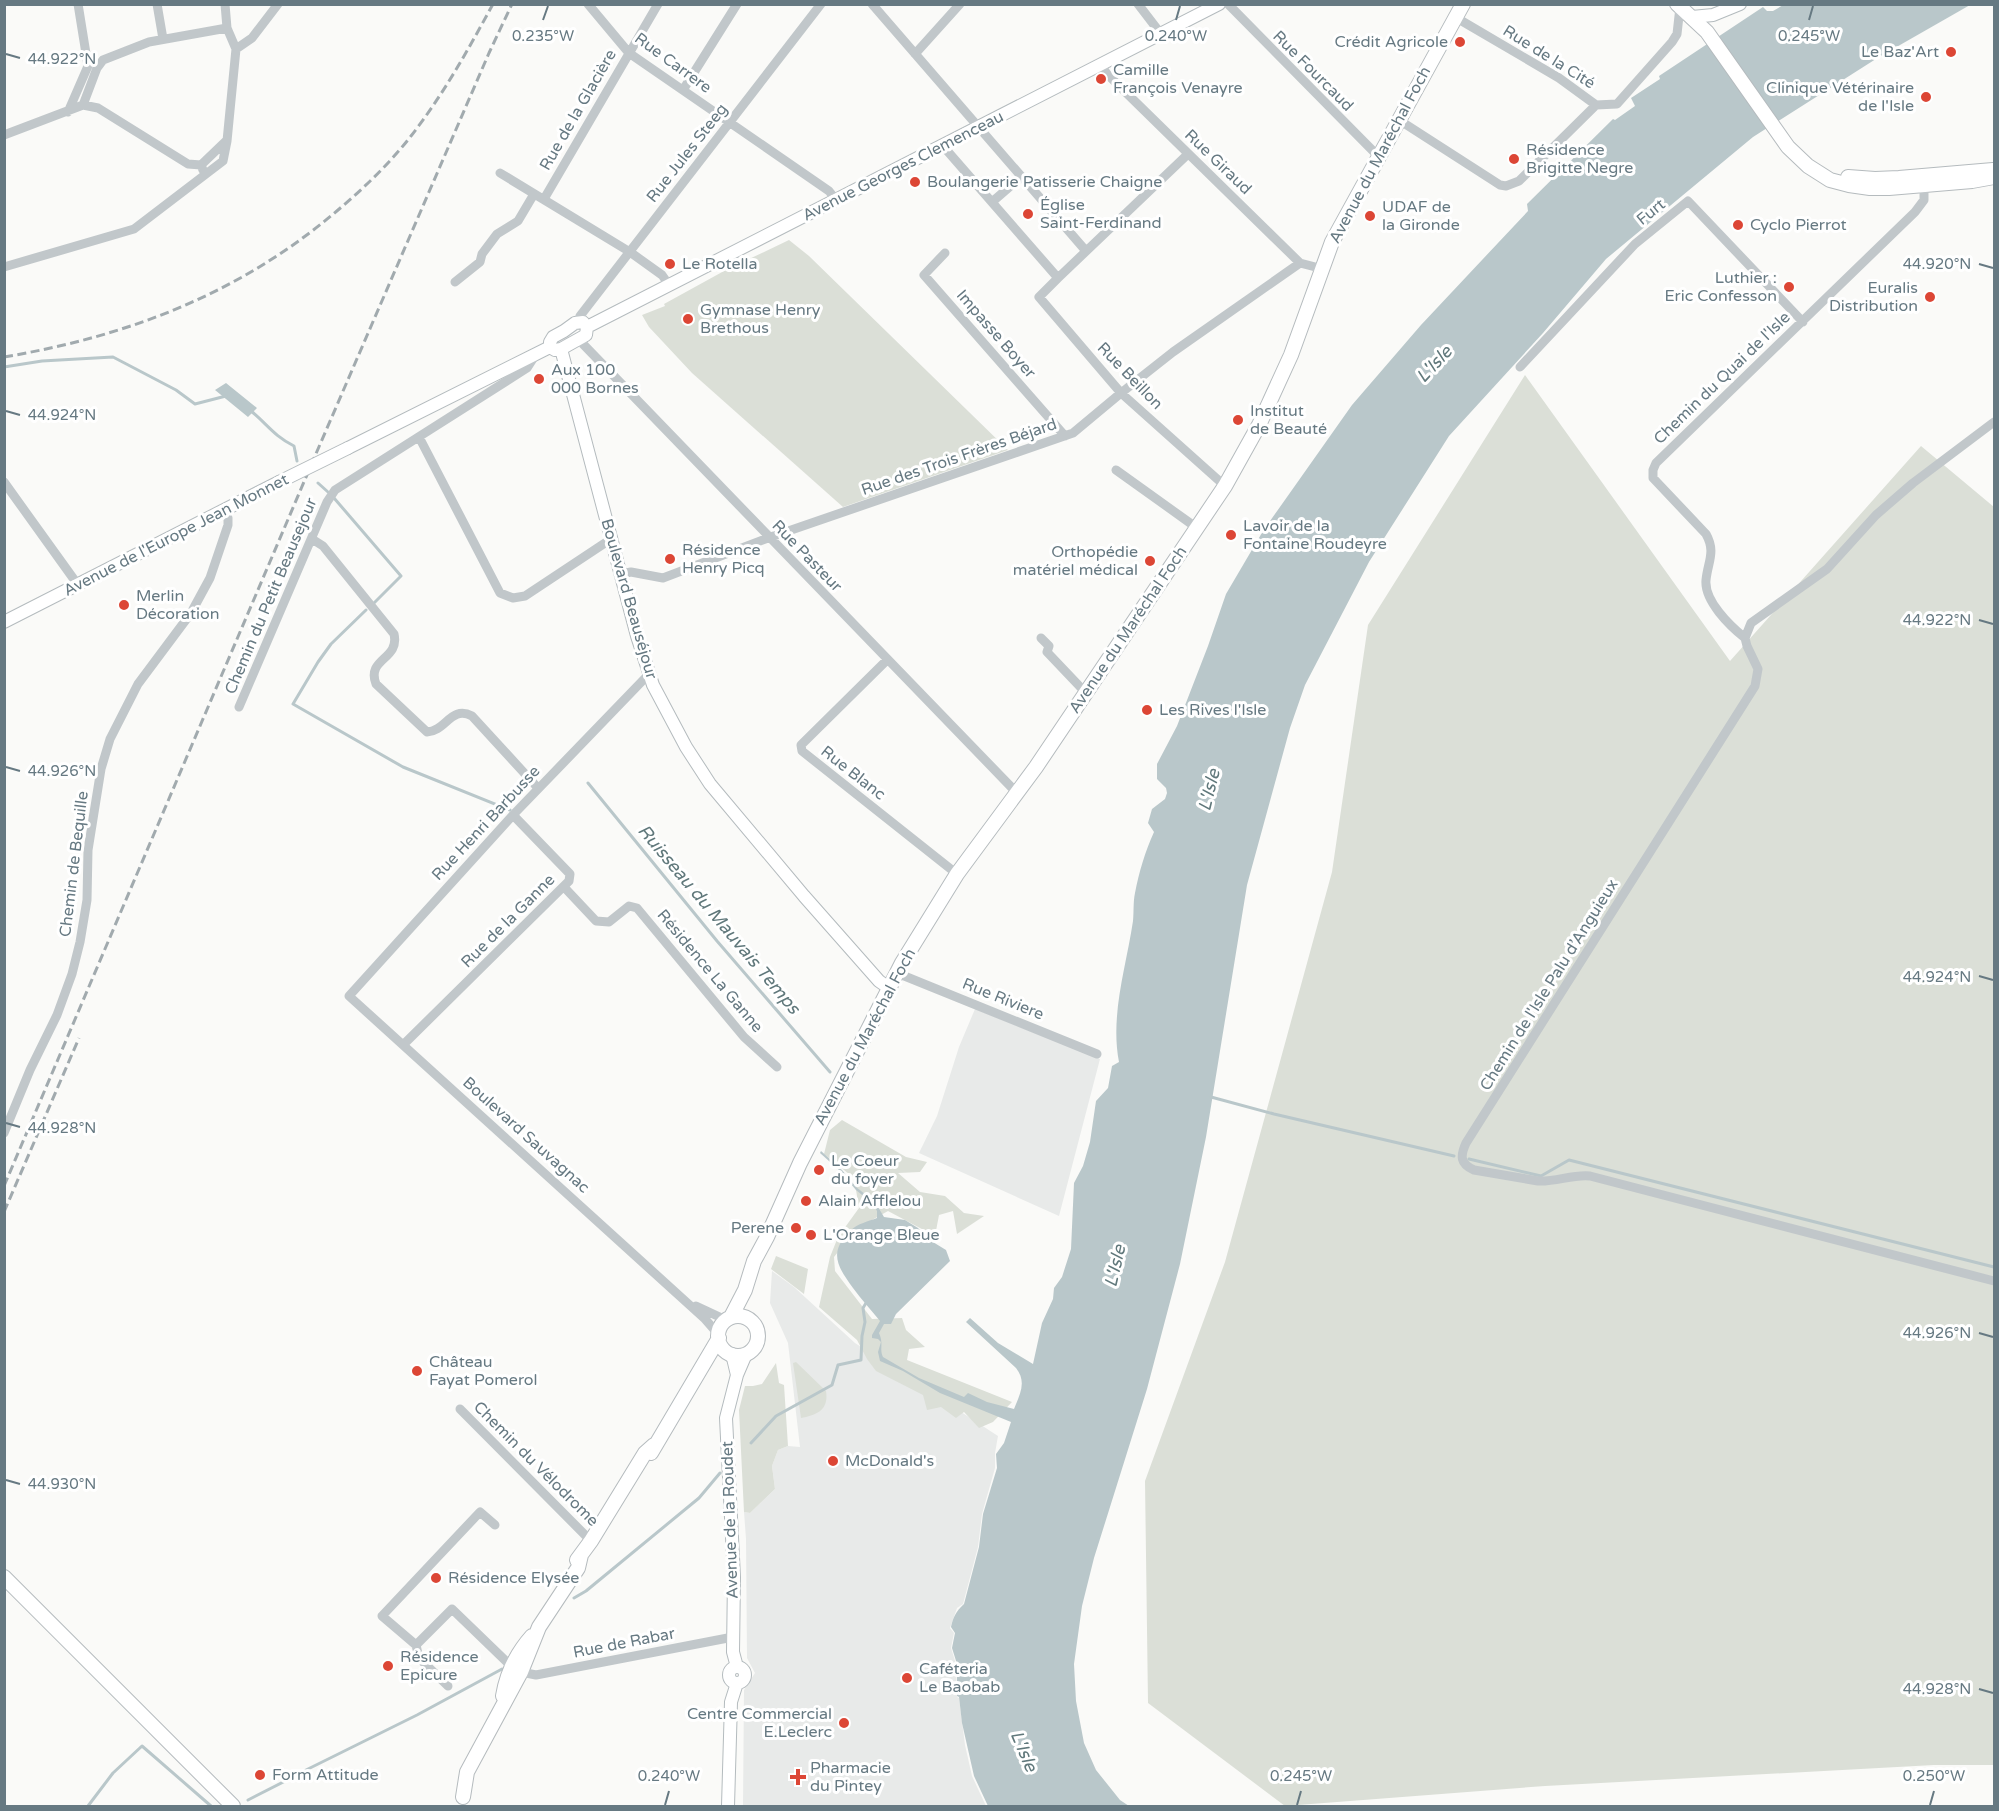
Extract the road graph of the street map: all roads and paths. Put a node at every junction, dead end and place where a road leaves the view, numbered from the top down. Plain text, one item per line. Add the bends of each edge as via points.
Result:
1 (78, 4) edge
2 (157, 4) edge
3 (225, 4) edge
4 (279, 4) edge
5 (588, 4) edge
6 (658, 4) edge
7 (737, 4) edge
8 (821, 4) edge
9 (872, 4) edge
10 (960, 4) edge
11 (1138, 4) edge
12 (1219, 4) edge
13 (1228, 4) edge
14 (1740, 4) edge
15 (1679, 6) edge
16 (1460, 8) edge
17 (1713, 15) junction
18 (1692, 17) junction
19 (227, 28) junction
20 (162, 34) junction
21 (1161, 34) junction
22 (1708, 34) junction
23 (236, 49) junction
24 (629, 53) junction
25 (915, 54) junction
26 (1101, 65) junction
27 (93, 67) junction
28 (683, 90) junction
29 (83, 105) junction
30 (1596, 105) junction
31 (68, 112) junction
32 (1399, 120) junction
33 (729, 122) junction
34 (979, 128) junction
35 (4, 135) edge
36 (227, 141) junction
37 (943, 146) junction
38 (1188, 154) junction
39 (1379, 157) junction
40 (201, 165) junction
41 (1995, 170) edge
42 (500, 173) dead end
43 (205, 174) junction
44 (1021, 177) junction
45 (1995, 177) edge
46 (1924, 180) junction
47 (534, 194) junction
48 (543, 199) junction
49 (836, 200) junction
50 (992, 202) junction
51 (1086, 251) junction
52 (630, 252) junction
53 (945, 253) dead end
54 (1300, 263) junction
55 (4, 267) edge
56 (1323, 269) junction
57 (1058, 278) junction
58 (455, 282) dead end
59 (669, 285) junction
60 (1803, 322) junction
61 (583, 325) junction
62 (576, 340) junction
63 (555, 348) junction
64 (536, 354) junction
65 (1520, 367) dead end
66 (1121, 393) junction
67 (1995, 422) edge
68 (1065, 436) junction
69 (419, 437) junction
70 (348, 448) joint
71 (1116, 470) dead end
72 (6, 485) edge
73 (1225, 486) junction
74 (225, 510) junction
75 (1197, 528) junction
76 (768, 538) junction
77 (312, 539) junction
78 (611, 539) junction
79 (621, 574) junction
80 (78, 585) junction
81 (4, 622) edge
82 (1041, 638) dead end
83 (1745, 638) junction
84 (887, 660) junction
85 (649, 674) junction
86 (1085, 692) junction
87 (239, 708) dead end
88 (538, 788) junction
89 (1016, 792) junction
90 (513, 814) junction
91 (957, 874) junction
92 (564, 887) junction
93 (897, 973) junction
94 (889, 988) junction
95 (349, 996) joint
96 (403, 1045) junction
97 (1097, 1054) dead end
98 (777, 1067) dead end
99 (4, 1133) edge
100 (767, 1237) junction
101 (1995, 1281) edge
102 (681, 1298) junction
103 (729, 1319) junction
104 (750, 1320) junction
105 (724, 1344) junction
106 (746, 1354) junction
107 (736, 1375) junction
108 (459, 1409) dead end
109 (495, 1525) dead end
110 (591, 1541) junction
111 (4, 1577) edge
112 (733, 1637) junction
113 (416, 1645) junction
114 (516, 1670) junction
115 (448, 1686) dead end
116 (461, 1802) edge
117 (233, 1806) edge
118 (728, 1806) edge

1 - 27 street
2 - 20 street
3 - 19 street
4 - 23 street via 252,38
5 - 24 street, Rue Carrere
6 - 24 street, Rue de la Glacière
7 - 28 street
8 - 33 street, Rue Jules Steeg
9 - 25 street
10 - 25 street
11 - 21 street
12 - 21 main road, Avenue Georges Clemenceau
13 - 39 street, Rue Fourcaud
14 - 17 main road
15 - 18 main road
15 - 30 street via 1677,34 1672,42 1617,104
16 - 30 street, Rue de la Cité
16 - 32 main road, Avenue du Maréchal Foch
17 - 18 main road
17 - 22 main road
18 - 22 main road
19 - 20 street
19 - 23 street
20 - 27 street
21 - 26 main road, Avenue Georges Clemenceau
22 - 46 main road via 1788,147 1808,166 1830,180 1870,188
23 - 36 street
24 - 28 street, Rue Carrere
24 - 48 street, Rue de la Glacière
25 - 34 street
26 - 34 main road, Avenue Georges Clemenceau
26 - 38 street, Rue Giraud
27 - 29 street
27 - 31 street
28 - 33 street, Rue Carrere
29 - 31 street
29 - 40 street via 98,108 188,164
30 - 32 street via 1519,181 1506,186
31 - 35 street
32 - 39 main road, Avenue du Maréchal Foch
33 - 49 street, Rue Carrere via 829,191
33 - 52 street, Rue Jules Steeg
34 - 37 main road, Avenue Georges Clemenceau
34 - 44 street
36 - 40 street
36 - 43 street via 223,161
37 - 49 main road, Avenue Georges Clemenceau
37 - 50 street
38 - 51 street
38 - 54 street, Rue Giraud
39 - 56 main road, Avenue du Maréchal Foch via 1341,224
40 - 43 street
41 - 46 main road
42 - 47 street
43 - 55 street via 127,232
44 - 50 street
44 - 51 street
45 - 46 main road via 1972,181
46 - 60 street, Chemin du Quai de l'Isle via 1924,200 1915,212
47 - 48 street
47 - 58 street via 518,220 497,234 480,262
48 - 52 street
49 - 59 main road, Avenue Georges Clemenceau
50 - 57 street
51 - 57 street
52 - 59 street via 662,275
52 - 61 street, Rue Jules Steeg via 580,316
53 - 68 street, Impasse Boyer via 924,275
54 - 56 street, Rue Giraud
54 - 66 street, Rue des Trois Frères Béjard
56 - 73 main road, Avenue du Maréchal Foch via 1259,425
57 - 66 street, Rue Beillon via 1040,297
59 - 61 main road, Avenue Georges Clemenceau
60 - 65 street, Furt via 1689,201 1635,244
60 - 83 street, Chemin du Quai de l'Isle via 1656,462 1653,470 1653,478 1711,543 1708,594 1729,625
61 - 62 main road, Avenue Georges Clemenceau via 586,334
61 - 63 main road, Avenue Georges Clemenceau via 553,337 550,342
62 - 63 main road, Avenue Georges Clemenceau
62 - 76 street, Rue Pasteur
63 - 64 main road, Avenue Georges Clemenceau
63 - 78 main road, Boulevard Beauséjour
64 - 69 street, Avenue Georges Clemenceau via 527,368
64 - 70 main road, Avenue Georges Clemenceau
66 - 68 street, Rue des Trois Frères Béjard
66 - 73 street, Rue Beillon
67 - 83 street via 1912,483 1876,515 1827,569 1751,623
68 - 76 street, Rue des Trois Frères Béjard
69 - 77 street, Chemin du Petit Beausejour via 335,490
69 - 78 street via 500,593 513,598 525,596
70 - 74 main road, Avenue de l'Europe Jean Monnet, bridge
71 - 75 street
72 - 80 street
73 - 75 main road, Avenue du Maréchal Foch
74 - 80 main road, Avenue de l'Europe Jean Monnet
74 - 99 street, Chemin de Bequille via 228,525 210,578 191,613 138,684 110,739 101,769 88,850 87,900 72,974
75 - 86 main road, Avenue du Maréchal Foch
76 - 79 street, Rue des Trois Frères Béjard via 663,578
76 - 84 street, Rue Pasteur
77 - 87 street, Chemin du Petit Beausejour
77 - 88 street via 323,546 394,634 393,651 375,666 376,684 426,732 434,731 458,712 472,716
78 - 79 main road, Boulevard Beauséjour
79 - 85 main road, Boulevard Beauséjour
80 - 81 main road, Avenue de l'Europe Jean Monnet
82 - 86 street via 1049,646 1047,652
83 - 101 street, Chemin de l'Isle Palu d’Anguieux via 1758,669 1755,686 1466,1143 1462,1160 1474,1170 1538,1181 1590,1176
84 - 89 street, Rue Pasteur
84 - 91 street, Rue Blanc via 801,745 802,752
85 - 88 street, Rue Henri Barbusse
85 - 94 main road, Boulevard Beauséjour via 686,747 710,784 804,896
86 - 89 main road, Avenue du Maréchal Foch
88 - 90 street, Rue Henri Barbusse
89 - 91 main road, Avenue du Maréchal Foch
90 - 92 street, Rue de la Ganne via 570,874
90 - 95 street, Rue Henri Barbusse
91 - 93 main road, Avenue du Maréchal Foch
92 - 96 street, Rue de la Ganne
92 - 98 street, Résidence La Ganne via 596,921 609,922 629,906 637,908 744,1037
93 - 94 main road, Avenue du Maréchal Foch
93 - 97 street, Rue Riviere
94 - 100 main road, Avenue du Maréchal Foch via 822,1117
95 - 96 street, Boulevard Sauvagnac
96 - 102 street, Boulevard Sauvagnac
100 - 103 main road, Avenue du Maréchal Foch
100 - 104 main road, Avenue du Maréchal Foch via 748,1303
102 - 103 street, Boulevard Sauvagnac
102 - 105 street, Boulevard Sauvagnac via 714,1327
103 - 104 main road via 738,1316
103 - 105 main road via 720,1329
104 - 106 main road via 757,1329 758,1340
105 - 106 main road
105 - 107 main road, Avenue de la Roudet
105 - 110 main road via 645,1453
106 - 107 main road, Avenue de la Roudet
107 - 112 main road, Avenue de la Roudet via 726,1418
108 - 110 street, Chemin du Vélodrome
109 - 113 street via 480,1512 382,1616
110 - 114 main road via 539,1628 521,1648
111 - 117 main road
112 - 114 street, Rue de Rabar via 536,1675
112 - 118 main road, Avenue de la Roudet via 737,1667 745,1676 737,1683 730,1702
113 - 114 street via 452,1609
113 - 115 street via 419,1658
114 - 116 main road via 467,1772

